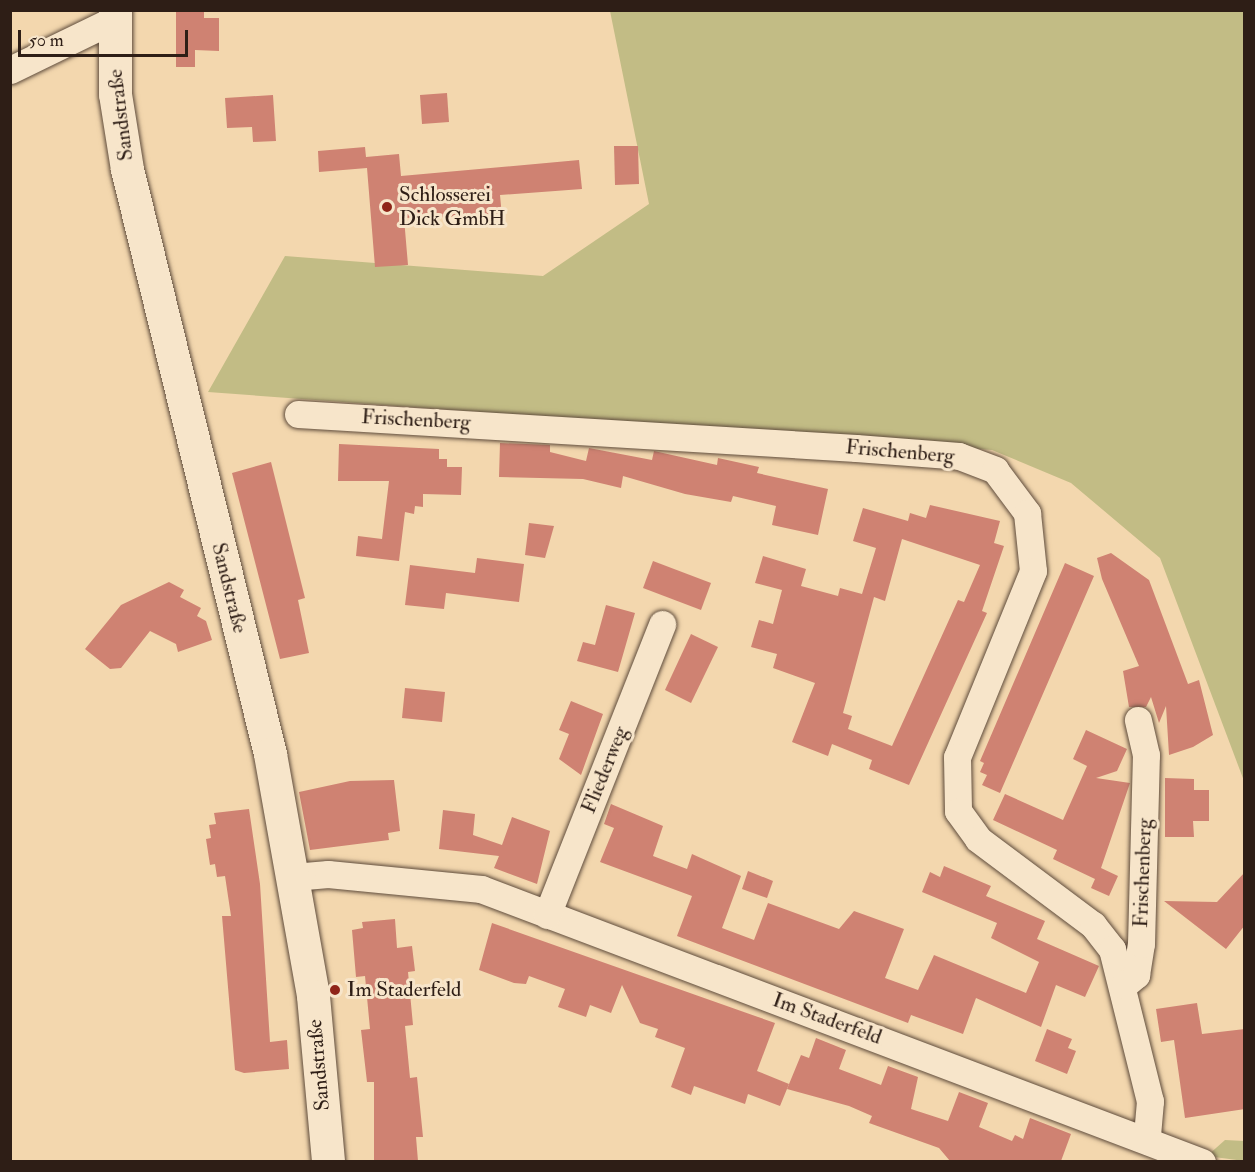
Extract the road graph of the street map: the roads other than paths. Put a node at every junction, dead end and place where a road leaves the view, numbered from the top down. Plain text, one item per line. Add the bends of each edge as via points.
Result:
1 (115, 15) edge
2 (10, 70) edge
3 (298, 414) dead end
4 (662, 624) dead end
5 (1138, 720) dead end
6 (293, 877) junction
7 (547, 915) junction
8 (1124, 985) junction
9 (1147, 1138) junction
10 (1187, 1159) edge
11 (327, 1161) edge

1 - 2 street, Sandstraße
1 - 6 street, Sandstraße via 115,94 127,169 270,754
3 - 8 street, Frischenberg via 902,451 958,456 995,470 1026,513 1033,572 957,757 958,811 978,839 1093,925 1112,949
4 - 7 street, Fliederweg
5 - 8 street, Frischenberg via 1146,755 1141,944 1136,975
6 - 7 street, Im Staderfeld via 328,874 446,882
6 - 11 street, Sandstraße via 313,996
7 - 9 street, Im Staderfeld
8 - 9 street, Frischenberg via 1150,1101
9 - 10 street, Im Staderfeld

